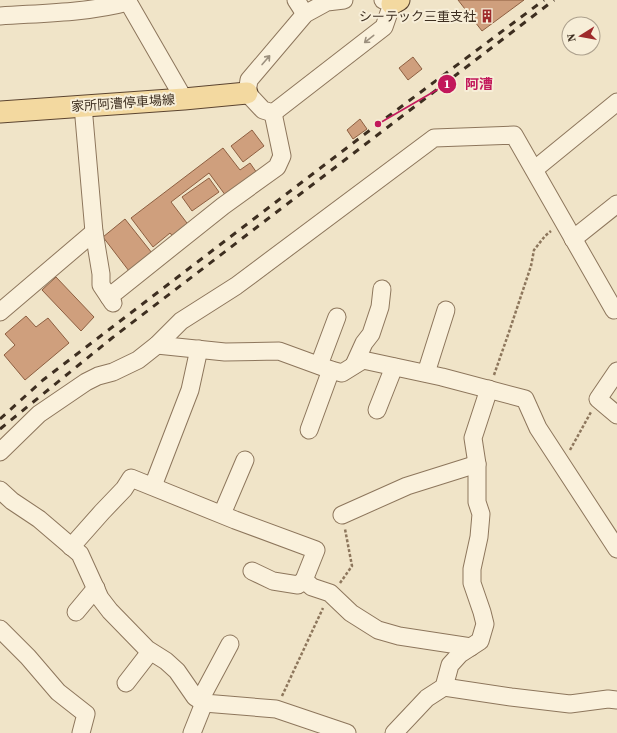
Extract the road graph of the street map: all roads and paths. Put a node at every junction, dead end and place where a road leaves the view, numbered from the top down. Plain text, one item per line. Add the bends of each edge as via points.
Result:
1 (296, 0) edge
2 (344, 0) edge
3 (128, 1) edge
4 (391, 1) edge
5 (306, 14) junction
6 (0, 16) edge
7 (247, 93) junction
8 (184, 99) junction
9 (617, 102) edge
10 (83, 106) junction
11 (0, 112) edge
12 (273, 113) junction
13 (535, 169) junction
14 (617, 204) edge
15 (565, 224) junction
16 (94, 232) junction
17 (573, 239) junction
18 (382, 289) dead end
19 (446, 310) dead end
20 (616, 311) edge
21 (0, 312) edge
22 (337, 317) dead end
23 (158, 345) junction
24 (199, 349) junction
25 (354, 365) junction
26 (394, 367) junction
27 (325, 368) junction
28 (617, 371) edge
29 (426, 373) junction
30 (489, 389) junction
31 (598, 399) junction
32 (377, 410) dead end
33 (617, 415) edge
34 (308, 430) dead end
35 (0, 452) edge
36 (244, 460) dead end
37 (477, 464) junction
38 (562, 464) junction
39 (153, 486) junction
40 (0, 490) edge
41 (222, 514) junction
42 (342, 515) joint
43 (71, 547) junction
44 (617, 549) edge
45 (252, 570) dead end
46 (304, 580) junction
47 (96, 588) junction
48 (330, 593) junction
49 (76, 612) dead end
50 (0, 629) edge
51 (230, 644) dead end
52 (471, 648) junction
53 (150, 652) junction
54 (126, 683) dead end
55 (444, 687) junction
56 (617, 700) edge
57 (202, 702) junction
58 (276, 709) junction
59 (81, 733) edge
60 (192, 733) edge
61 (347, 733) edge
62 (394, 733) edge

1 - 5 street
2 - 5 street via 327,2
3 - 6 street via 71,11
3 - 8 street
4 -> 12 street via 384,27
7 -> 5 street via 249,80
7 - 8 main road, 家所阿漕停車場線
7 - 12 street via 263,110
8 - 10 main road, 家所阿漕停車場線
9 - 13 street
10 - 11 main road, 家所阿漕停車場線
10 - 16 street
12 - 16 street via 282,156 277,167 223,206 111,300 101,285
13 - 15 street
13 - 23 street via 514,135 434,138 242,282 181,322
14 - 17 street
15 - 17 street
15 - 30 path via 553,228 534,250 531,266
16 - 21 street
17 - 20 street
18 - 25 street via 380,307 371,334
19 - 29 street
22 - 27 street
23 - 24 street
23 - 35 street via 138,360 86,382 39,414
24 - 27 street via 225,352 278,351
24 - 39 street via 190,390
25 - 26 street via 363,360
25 - 27 street via 342,373
26 - 29 street
26 - 32 street
27 - 34 street
28 - 31 street
29 - 30 street
30 - 37 street via 473,438
30 - 38 street via 525,399 538,428
31 - 33 street
31 - 38 path
36 - 41 street
37 - 42 street via 407,486
37 - 52 street via 477,502 481,514 472,583 484,624 480,641
38 - 44 street
39 - 41 street
39 - 43 street via 131,478
40 - 43 street
41 - 46 street via 316,550
42 - 48 path via 352,566
43 - 47 street via 80,554
45 - 46 street via 273,581 298,585
46 - 48 street
47 - 49 street
47 - 53 street via 110,611
48 - 52 street via 351,613 378,630
48 - 58 path
50 - 59 street via 58,692 86,714
51 - 57 street
52 - 55 street via 460,654 450,665
53 - 54 street
53 - 57 street via 177,671 190,691
55 - 56 street via 570,704
55 - 62 street via 426,698
57 - 58 street
57 - 60 street
58 - 61 street

